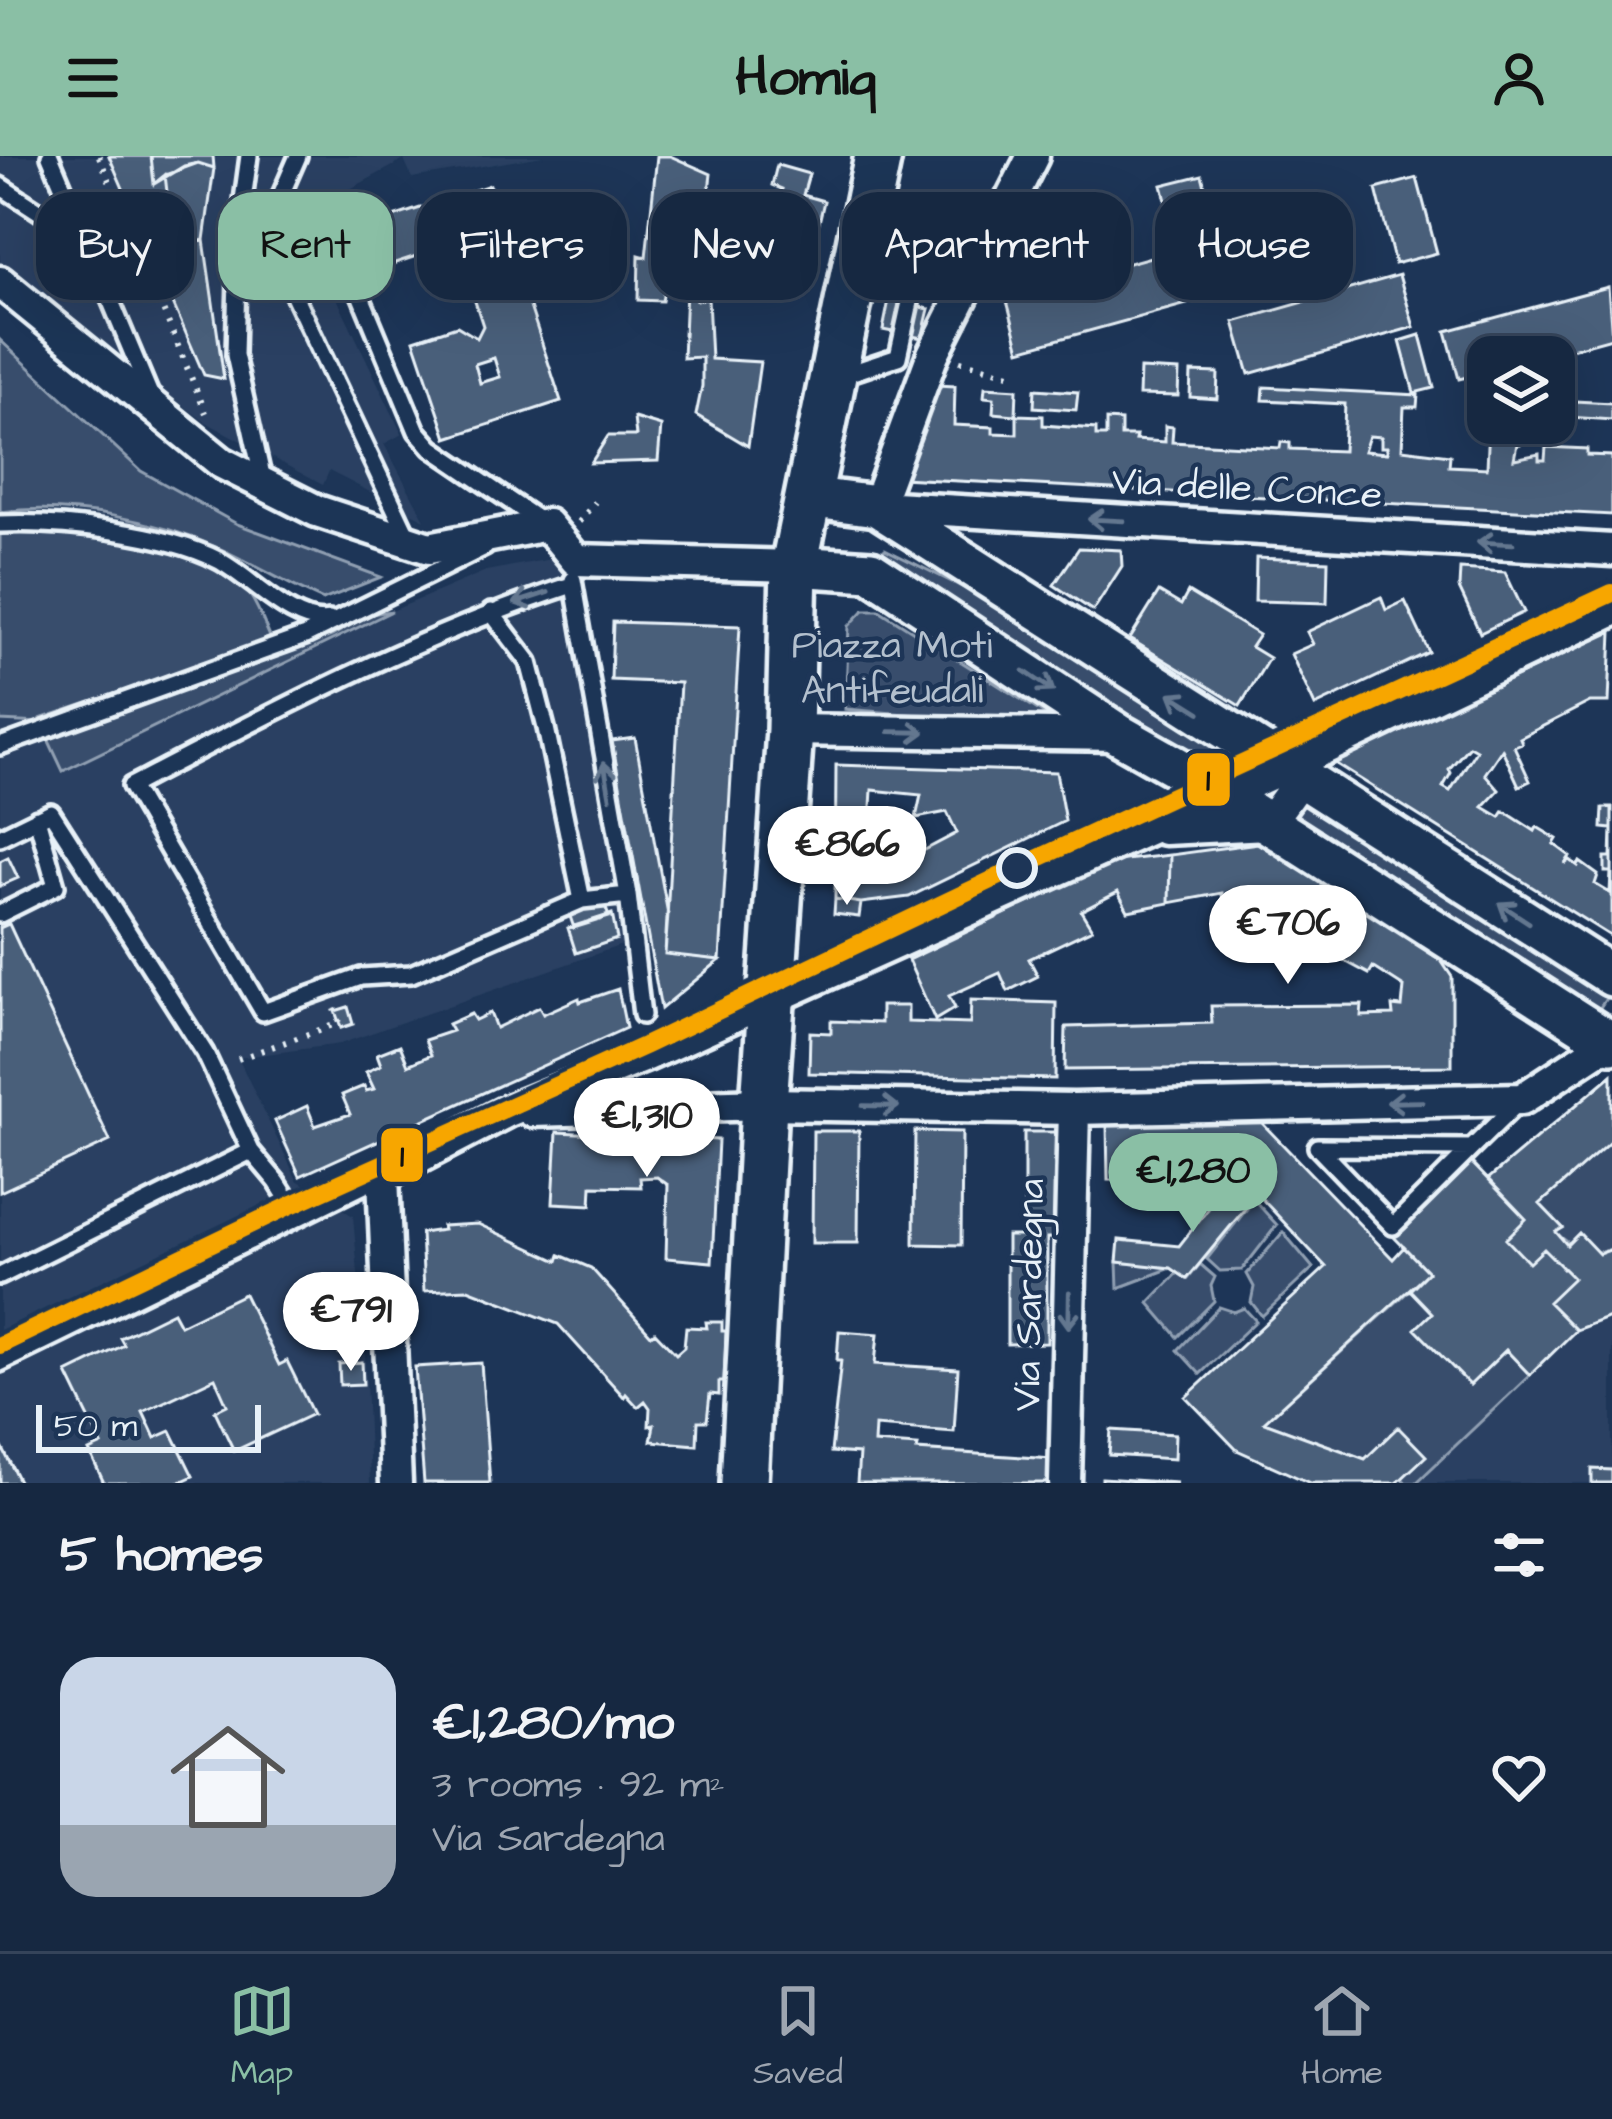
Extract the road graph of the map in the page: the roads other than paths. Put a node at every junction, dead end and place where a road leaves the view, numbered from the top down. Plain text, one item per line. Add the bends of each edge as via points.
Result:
1 (50, 156) edge
2 (249, 156) edge
3 (298, 156) edge
4 (1033, 156) edge
5 (875, 169) edge
6 (0, 186) edge
7 (65, 192) edge
8 (1015, 192) edge
9 (36, 210) edge
10 (0, 282) edge
11 (110, 300) edge
12 (362, 300) edge
13 (910, 300) edge
14 (961, 300) edge
15 (898, 357) junction
16 (829, 380) junction
17 (919, 392) junction
18 (157, 412) junction
19 (264, 483) junction
20 (806, 497) junction
21 (877, 506) junction
22 (0, 524) edge
23 (562, 525) junction
24 (512, 532) junction
25 (410, 542) junction
26 (1612, 550) edge
27 (794, 566) junction
28 (574, 573) junction
29 (1612, 611) edge
30 (490, 612) junction
31 (338, 618) junction
32 (790, 730) junction
33 (1120, 735) junction
34 (0, 746) edge
35 (1294, 772) junction
36 (1223, 795) junction
37 (37, 818) junction
38 (1268, 824) junction
39 (1144, 830) junction
40 (0, 837) edge
41 (628, 895) junction
42 (582, 901) junction
43 (0, 914) edge
44 (1612, 976) edge
45 (772, 1000) junction
46 (642, 1015) dead end
47 (1611, 1042) edge
48 (1522, 1099) junction
49 (764, 1104) junction
50 (1074, 1109) junction
51 (508, 1111) junction
52 (1472, 1148) junction
53 (251, 1151) junction
54 (383, 1176) junction
55 (299, 1217) junction
56 (0, 1276) edge
57 (0, 1363) edge
58 (396, 1483) edge
59 (745, 1483) edge
60 (1064, 1483) edge

1 - 7 lane
2 - 19 lane via 235,355
3 - 25 lane via 267,227 271,242
4 - 8 street
5 - 16 main road
6 - 9 lane
10 - 18 street
11 - 18 lane
12 - 23 lane via 416,431
13 - 15 lane
14 - 17 street
15 - 16 lane
15 - 17 lane
16 - 20 main road
17 - 21 street
18 - 19 street via 221,463
19 - 25 street via 317,511
20 - 21 street
20 - 27 main road
26 -> 21 street, Via delle Conce
35 -> 21 street
22 - 31 lane via 91,529 191,549 284,606 319,622
23 - 24 street
23 - 28 street
24 - 25 street via 429,548
24 - 31 lane
27 - 28 street
27 - 32 main road
27 -> 33 street via 871,571
28 -> 30 lane
41 -> 28 lane
29 - 35 street
30 - 42 lane via 529,662
30 - 42 lane via 131,786 263,1012 361,976 411,974
31 - 34 lane via 305,637
32 -> 33 street
32 - 45 main road
33 - 36 street
35 - 36 street
35 - 38 street
44 -> 35 street
36 - 38 street
36 - 39 street
37 - 40 lane
37 - 43 lane via 56,886
37 - 53 lane via 51,812 205,1053
38 - 39 street
38 - 47 street
39 - 45 street
41 - 42 lane
41 - 46 lane
45 - 49 main road
45 - 51 street
47 - 48 street
48 -> 50 street
48 - 52 lane
49 -> 50 street
49 - 51 street
49 - 59 main road
50 -> 60 street, Via Sardegna
51 - 54 street
52 - 52 lane via 1427,1148 1317,1147 1393,1226
53 - 55 lane
53 - 56 lane
54 - 55 lane
54 - 58 street
55 - 57 lane

